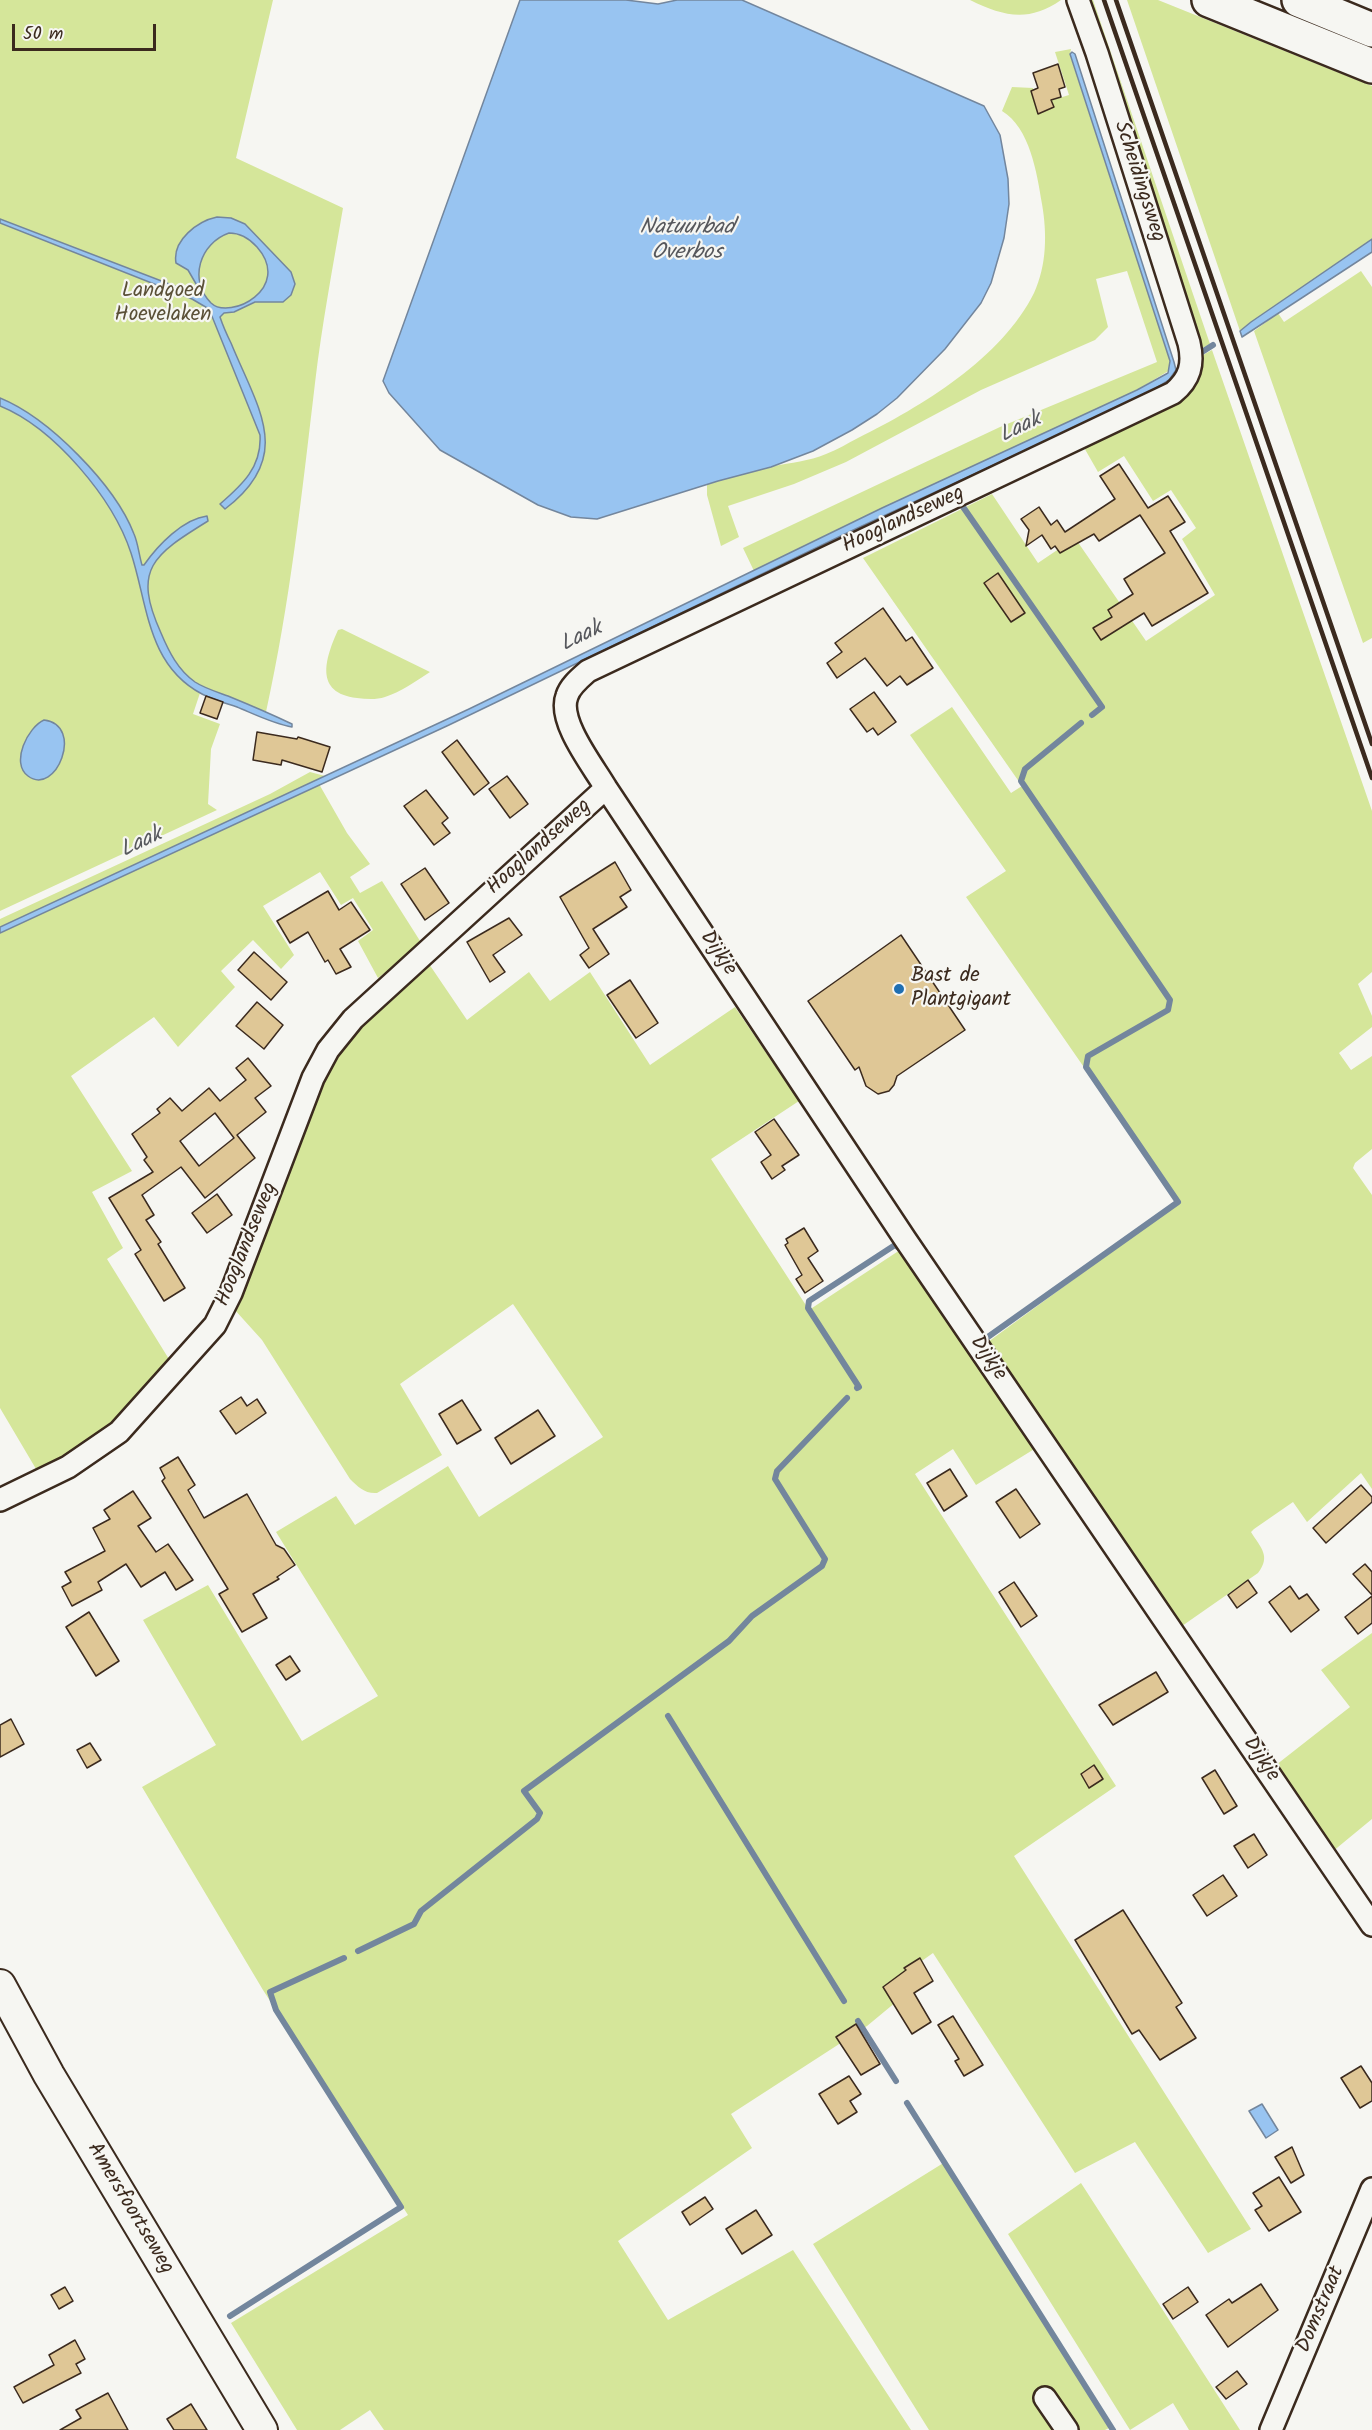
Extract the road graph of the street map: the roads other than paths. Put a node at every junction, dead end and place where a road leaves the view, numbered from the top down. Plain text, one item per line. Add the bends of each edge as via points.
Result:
1 (1078, 0) edge
2 (1209, 0) edge
3 (1299, 0) edge
4 (1372, 30) edge
5 (1372, 66) edge
6 (1192, 364) joint
7 (606, 788) junction
8 (0, 1500) edge
9 (1372, 1925) edge
10 (0, 1985) edge
11 (1372, 2189) edge
12 (1045, 2398) dead end
13 (262, 2430) edge
14 (1067, 2430) edge
15 (1271, 2430) edge

1 - 6 street, Scheidingsweg via 1190,343
2 - 5 highway
3 - 4 highway
6 - 7 street, Hooglandseweg via 1186,380 1173,393 588,671 567,695 566,711 570,728
7 - 8 street, Hooglandseweg via 381,992 333,1042 313,1078 231,1293 215,1325 193,1352 119,1432 68,1467
7 - 9 street, Dijkje via 905,1239
10 - 13 main road, Amersfoortseweg via 49,2075
11 - 15 street, Domstraat
12 - 14 street

